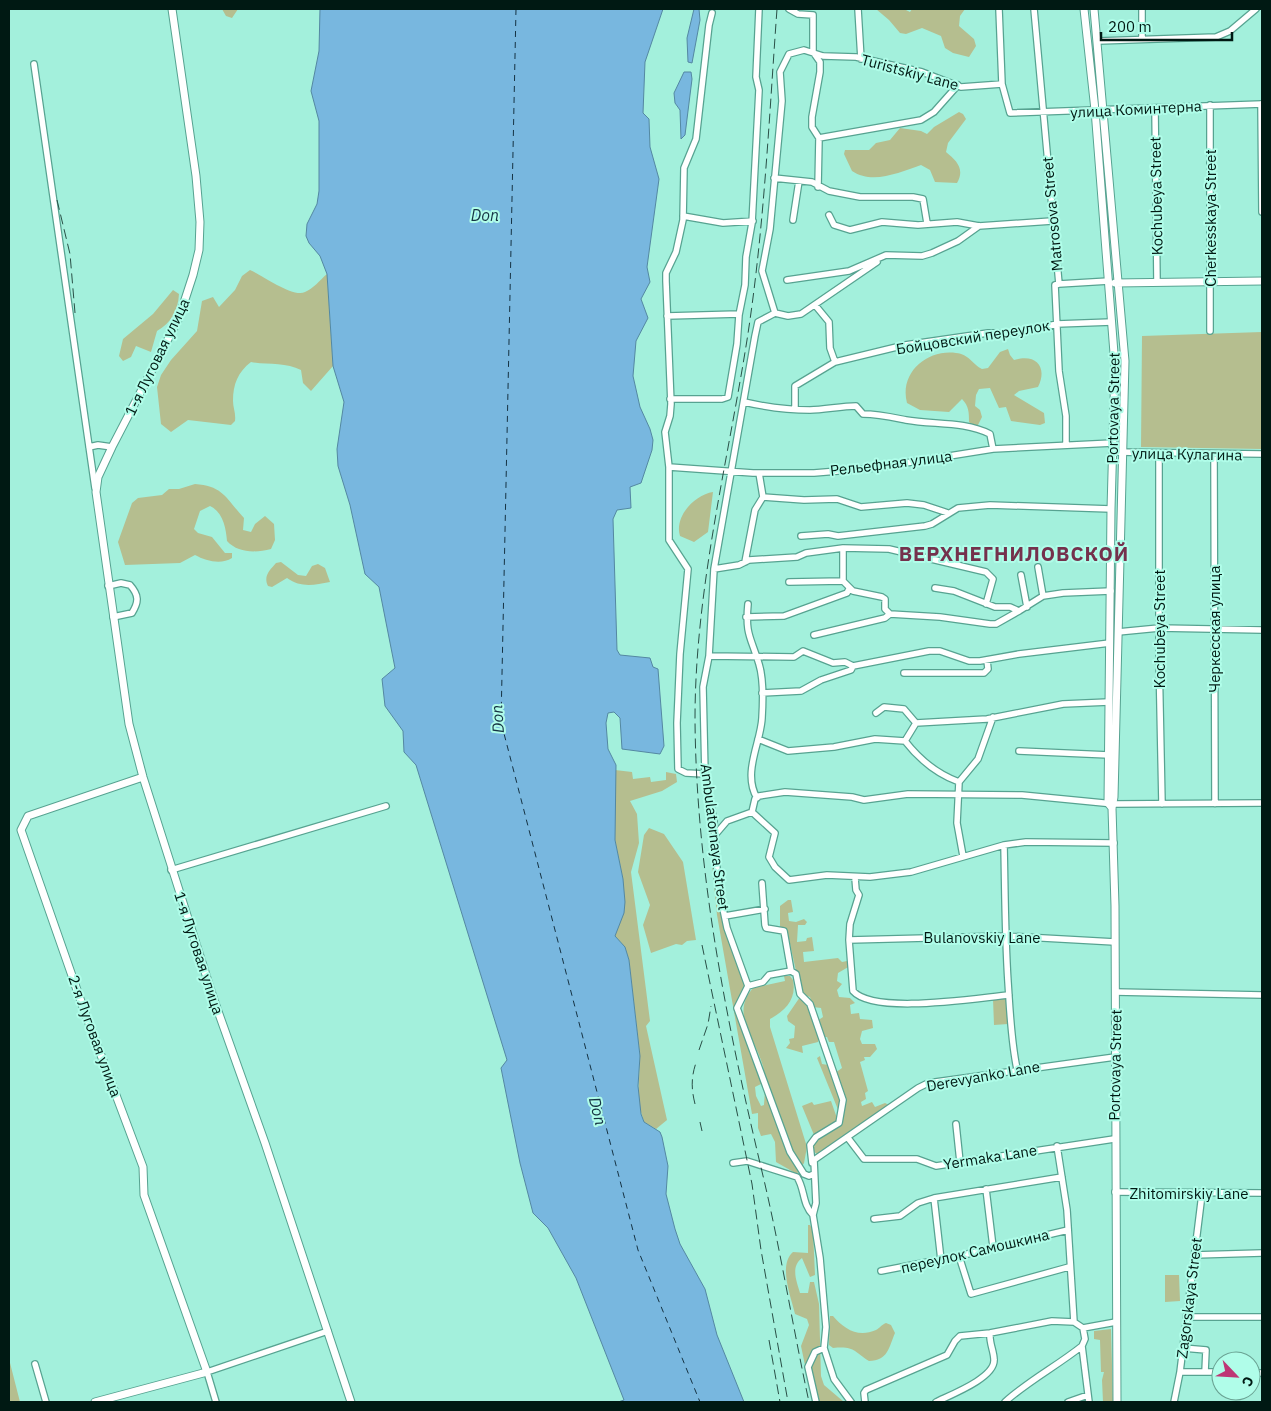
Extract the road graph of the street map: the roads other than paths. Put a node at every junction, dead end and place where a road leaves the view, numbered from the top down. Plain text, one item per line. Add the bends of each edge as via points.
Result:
1 (172, 9) edge
2 (759, 9) edge
3 (789, 9) edge
4 (858, 9) edge
5 (999, 9) edge
6 (1034, 9) edge
7 (1084, 9) edge
8 (1094, 9) edge
9 (1142, 9) edge
10 (1256, 9) edge
11 (712, 13) dead end
12 (1142, 40) junction
13 (1098, 41) junction
14 (813, 52) junction
15 (861, 60) junction
16 (34, 64) dead end
17 (1002, 84) junction
18 (958, 86) junction
19 (1262, 104) edge
20 (1210, 105) junction
21 (1155, 109) junction
22 (1095, 110) junction
23 (1104, 110) junction
24 (1043, 113) junction
25 (819, 138) junction
26 (774, 178) junction
27 (799, 181) junction
28 (818, 187) junction
29 (1262, 212) edge
30 (829, 215) dead end
31 (683, 216) junction
32 (793, 220) dead end
33 (753, 221) junction
34 (1052, 221) junction
35 (927, 223) junction
36 (979, 226) junction
37 (882, 257) junction
38 (787, 280) dead end
39 (1262, 281) edge
40 (1109, 282) junction
41 (1158, 282) junction
42 (1209, 282) junction
43 (1119, 283) junction
44 (1059, 284) junction
45 (815, 305) junction
46 (739, 314) junction
47 (775, 314) junction
48 (667, 316) junction
49 (1112, 322) junction
50 (1057, 324) junction
51 (1210, 331) dead end
52 (835, 362) junction
53 (1125, 377) junction
54 (1115, 378) junction
55 (670, 399) junction
56 (744, 402) junction
57 (794, 409) junction
58 (1113, 443) junction
59 (1066, 445) junction
60 (89, 447) junction
61 (112, 447) junction
62 (993, 449) junction
63 (1112, 452) junction
64 (1122, 453) junction
65 (1159, 454) junction
66 (1214, 454) junction
67 (1262, 454) edge
68 (669, 467) junction
69 (732, 471) junction
70 (759, 473) junction
71 (96, 492) junction
72 (763, 497) junction
73 (1111, 509) junction
74 (948, 513) junction
75 (801, 536) dead end
76 (843, 548) junction
77 (745, 562) junction
78 (1038, 567) dead end
79 (714, 569) junction
80 (1021, 575) dead end
81 (843, 581) junction
82 (789, 582) dead end
83 (108, 586) junction
84 (935, 588) dead end
85 (849, 589) junction
86 (1111, 591) junction
87 (1043, 596) junction
88 (748, 604) dead end
89 (986, 604) junction
90 (1027, 607) junction
91 (1019, 611) junction
92 (890, 614) junction
93 (113, 617) junction
94 (746, 617) junction
95 (1159, 628) junction
96 (1262, 630) edge
97 (1214, 631) junction
98 (1118, 632) junction
99 (814, 635) dead end
100 (1110, 643) junction
101 (709, 656) junction
102 (756, 657) junction
103 (987, 660) junction
104 (853, 666) junction
105 (904, 673) dead end
106 (762, 693) junction
107 (1109, 702) junction
108 (876, 713) dead end
109 (993, 718) junction
110 (916, 723) junction
111 (758, 738) junction
112 (904, 741) junction
113 (1018, 751) dead end
114 (1109, 754) junction
115 (705, 774) junction
116 (142, 777) junction
117 (959, 782) junction
118 (957, 795) junction
119 (757, 798) junction
120 (1262, 803) edge
121 (1162, 804) junction
122 (1215, 804) junction
123 (1111, 805) junction
124 (386, 806) dead end
125 (752, 812) junction
126 (714, 836) junction
127 (1114, 843) junction
128 (1004, 845) junction
129 (963, 856) junction
130 (171, 870) junction
131 (855, 878) junction
132 (762, 883) dead end
133 (765, 909) junction
134 (725, 916) junction
135 (1005, 936) junction
136 (849, 940) junction
137 (1115, 942) junction
138 (791, 971) junction
139 (748, 986) junction
140 (1115, 992) junction
141 (1009, 995) junction
142 (1262, 995) edge
143 (1115, 1057) junction
144 (1017, 1069) junction
145 (956, 1124) dead end
146 (848, 1138) junction
147 (1114, 1139) junction
148 (1058, 1146) junction
149 (813, 1161) junction
150 (960, 1162) junction
151 (733, 1163) dead end
152 (814, 1174) junction
153 (1062, 1177) junction
154 (986, 1189) junction
155 (1115, 1192) junction
156 (1262, 1192) edge
157 (1202, 1194) junction
158 (934, 1198) junction
159 (813, 1215) junction
160 (874, 1219) dead end
161 (1068, 1230) junction
162 (993, 1247) junction
163 (1262, 1253) edge
164 (1194, 1255) junction
165 (960, 1256) junction
166 (941, 1260) junction
167 (1069, 1267) junction
168 (882, 1271) dead end
169 (1262, 1316) edge
170 (1186, 1317) junction
171 (1074, 1322) junction
172 (1116, 1322) junction
173 (1083, 1328) junction
174 (328, 1331) junction
175 (990, 1333) junction
176 (1082, 1346) junction
177 (824, 1348) junction
178 (1183, 1348) junction
179 (35, 1364) dead end
180 (206, 1372) junction
181 (1180, 1372) junction
182 (1205, 1372) junction
183 (1211, 1372) edge
184 (1088, 1395) junction
185 (46, 1402) edge
186 (95, 1402) edge
187 (216, 1402) edge
188 (351, 1402) edge
189 (816, 1402) edge
190 (851, 1402) edge
191 (865, 1402) edge
192 (936, 1402) edge
193 (1005, 1402) edge
194 (1068, 1402) edge
195 (1089, 1402) edge
196 (1117, 1402) edge
197 (1174, 1402) edge

1 - 61 main road, 1-я Луговая улица via 197,181 199,250 179,318
2 - 33 street
3 - 14 street via 798,14 813,15
4 - 15 street
5 - 17 street
6 - 24 street, Matrosova Street
7 - 22 main road, Portovaya Street
8 - 13 main road, Portovaya Street
9 - 12 street
10 - 12 street via 1230,31 1216,37
11 - 31 street via 696,139 684,168
12 - 13 street
13 - 23 main road, Portovaya Street
14 - 15 street, Turistskiy Lane
14 - 25 street via 820,62 812,117 812,127
14 - 26 street, Turistskiy Lane via 804,50 789,54 780,72 782,101
15 - 18 street, Turistskiy Lane via 922,72
16 - 60 street, 1-я Луговая улица
17 - 18 street, Turistskiy Lane
17 - 24 street, улица Коминтерна via 1010,113
18 - 25 street via 934,112 921,120
19 - 20 street, улица Коминтерна
19 - 29 street
20 - 21 street, улица Коминтерна
20 - 42 street, Cherkesskaya Street
21 - 23 street, улица Коминтерна
21 - 41 street, Kochubeya Street
22 - 23 street, улица Коминтерна
22 - 24 street, улица Коминтерна
22 - 40 main road, Portovaya Street
23 - 43 main road, Portovaya Street
24 - 34 street, Matrosova Street
25 - 28 street
26 - 27 street
26 - 47 street via 770,229 762,271
27 - 28 street via 812,182
27 - 32 street
28 - 35 street via 860,197 923,199
30 - 35 street via 834,225 844,229 882,222
31 - 33 street via 723,223
31 - 48 street via 676,252 666,273
33 - 46 street
34 - 36 street
34 - 44 street, Matrosova Street
35 - 36 street via 957,222
36 - 37 street via 932,254
37 - 38 street via 849,271
37 - 45 street
39 - 42 main road
40 - 43 main road
40 - 44 street
40 - 49 main road, Portovaya Street
41 - 42 main road
41 - 43 main road
42 - 51 street, Cherkesskaya Street
43 - 53 main road, Portovaya Street
44 - 50 street, Matrosova Street via 1055,285
45 - 47 street via 801,314
45 - 52 street via 829,322 830,348
46 - 48 street
46 - 55 street via 738,344 728,397
47 - 56 street, Ambulatornaya Street via 758,322
48 - 55 street
49 - 50 street, Бойцовский переулок
49 - 54 main road, Portovaya Street
50 - 52 street, Бойцовский переулок via 1015,333 988,333 905,345
50 - 59 street, Matrosova Street
52 - 57 street, Бойцовский переулок via 795,386
53 - 54 main road via 1119,373
53 - 64 main road, Portovaya Street
54 - 58 main road, Portovaya Street
55 - 68 street via 670,416 665,432
56 - 57 street
56 - 69 street, Ambulatornaya Street via 740,408
57 - 62 street via 856,406 863,414 967,426 990,434
58 - 59 street, Рельефная улица
58 - 63 main road, Portovaya Street
59 - 62 street, Рельефная улица
60 - 61 street
60 - 71 street, 1-я Луговая улица
61 - 71 main road, 1-я Луговая улица via 98,477
62 - 70 street, Рельефная улица via 874,468
63 - 64 street, улица Кулагина
63 - 73 main road, Portovaya Street
64 - 65 street, улица Кулагина
64 - 98 main road, Portovaya Street
65 - 66 street, улица Кулагина
65 - 95 street, Kochubeya Street
66 - 67 street, улица Кулагина
66 - 97 street, Черкесская улица
68 - 69 street, Рельефная улица
68 - 115 street via 669,540 688,569 680,654 678,769
69 - 70 street, Рельефная улица
69 - 79 street, Ambulatornaya Street
70 - 72 street
71 - 83 main road, 1-я Луговая улица
72 - 74 street via 837,499 861,507 907,503
72 - 77 street via 755,510
73 - 74 street via 995,505 958,508
73 - 86 main road, Portovaya Street
74 - 75 street via 925,526 838,536
76 - 77 street
76 - 81 street
76 - 89 street via 895,550 986,572 993,578
77 - 79 street
78 - 87 street
79 - 101 street, Ambulatornaya Street
80 - 90 street
81 - 82 street
81 - 85 street
83 - 93 main road, 1-я Луговая улица
83 - 93 street via 130,585 138,604 132,613
84 - 89 street via 954,591
85 - 92 street via 882,597
85 - 94 street via 847,593 784,616
86 - 87 street via 1063,592
86 - 100 main road, Portovaya Street
87 - 90 street
88 - 94 street
89 - 91 street
90 - 91 street
91 - 92 street via 990,624
92 - 99 street via 885,618
93 - 116 main road, 1-я Луговая улица via 129,724
94 - 102 street
95 - 97 street
95 - 98 street
95 - 121 street, Kochubeya Street
96 - 97 street
97 - 122 street, Черкесская улица
98 - 123 main road, Portovaya Street
100 - 103 street
100 - 107 main road, Portovaya Street
101 - 102 street
101 - 115 street, Ambulatornaya Street via 703,687
102 - 104 street via 794,657 803,651 833,664 845,662
102 - 106 street
103 - 104 street via 969,660 929,651
103 - 105 street via 988,669 984,673
104 - 106 street via 851,670 801,691
106 - 111 street
107 - 109 street via 1063,704
107 - 114 main road, Portovaya Street
108 - 110 street via 884,707 904,709
109 - 110 street
109 - 117 street via 978,759
110 - 112 street
111 - 112 street via 788,751 875,739
111 - 119 street via 752,779
112 - 117 street via 930,767
113 - 114 street
114 - 123 main road, Portovaya Street
115 - 126 street, Ambulatornaya Street
116 - 130 main road, 1-я Луговая улица
116 - 180 main road, 2-я Луговая улица via 28,816 21,835 143,1167 144,1195
117 - 118 street
118 - 119 street via 908,794 864,800 785,792
118 - 123 street via 1022,795
118 - 129 street via 957,822
119 - 125 street
120 - 122 street
121 - 122 street
121 - 123 street
123 - 127 main road, Portovaya Street
124 - 130 street
125 - 126 street via 727,821
125 - 131 street via 775,833 770,857 774,867 788,880 827,876
126 - 134 street, Ambulatornaya Street via 718,885
127 - 128 street via 1026,842
127 - 137 main road, Portovaya Street
128 - 129 street
128 - 135 street
129 - 131 street via 911,872
130 - 174 main road, 1-я Луговая улица
131 - 136 street via 859,902 850,924
132 - 133 street
133 - 134 street
133 - 138 street via 766,928 784,931
134 - 139 street, Ambulatornaya Street
135 - 136 street, Bulanovskiy Lane
135 - 137 street, Bulanovskiy Lane
135 - 141 street
136 - 141 street via 852,991 870,1001 896,1004
137 - 140 main road, Portovaya Street
138 - 139 street via 769,975 763,982
138 - 149 street via 796,974 800,994 810,1004 843,1100 839,1123 816,1137 810,1145
139 - 152 street via 737,1008 742,1026 790,1152 804,1174
140 - 142 street
140 - 143 main road, Portovaya Street
141 - 144 street
143 - 144 street, Derevyanko Lane
143 - 147 main road, Portovaya Street
144 - 146 street, Derevyanko Lane via 928,1083
145 - 150 street
146 - 149 street, Derevyanko Lane
146 - 150 street, Yermaka Lane via 864,1159 917,1159 936,1166
147 - 148 street, Yermaka Lane
147 - 155 main road, Portovaya Street
148 - 150 street, Yermaka Lane
148 - 153 street
149 - 152 street
151 - 159 street via 747,1161 797,1176 806,1206
152 - 159 street via 816,1203
153 - 154 street
153 - 161 street
154 - 158 street
154 - 162 street
155 - 157 street, Zhitomirskiy Lane
155 - 172 main road, Portovaya Street
156 - 157 street, Zhitomirskiy Lane
157 - 164 street, Zagorskaya Street
158 - 160 street via 918,1203 900,1216
158 - 166 street
159 - 177 street via 826,1327
161 - 162 street, переулок Самошкина
161 - 167 street
162 - 165 street, переулок Самошкина
163 - 164 street
164 - 170 street, Zagorskaya Street
165 - 166 street, переулок Самошкина
165 - 167 street via 971,1294
166 - 168 street, переулок Самошкина
167 - 171 street
169 - 170 street
170 - 178 street, Zagorskaya Street
171 - 173 street
171 - 175 street via 1052,1321
172 - 173 street
172 - 196 main road, Portovaya Street
173 - 176 street via 1085,1339
174 - 180 street
174 - 188 main road, 1-я Луговая улица
175 - 191 street via 960,1336 947,1355 866,1390
175 - 192 street via 994,1362 991,1369 982,1378
176 - 184 street
176 - 193 street
177 - 189 street via 815,1352 808,1367
177 - 190 street via 834,1379
178 - 181 street, Zagorskaya Street
178 - 182 street via 1206,1350
179 - 185 street
180 - 186 main road
180 - 187 street, 2-я Луговая улица
181 - 182 street
181 - 197 street, Zagorskaya Street
182 - 183 street
184 - 194 street
184 - 195 street

